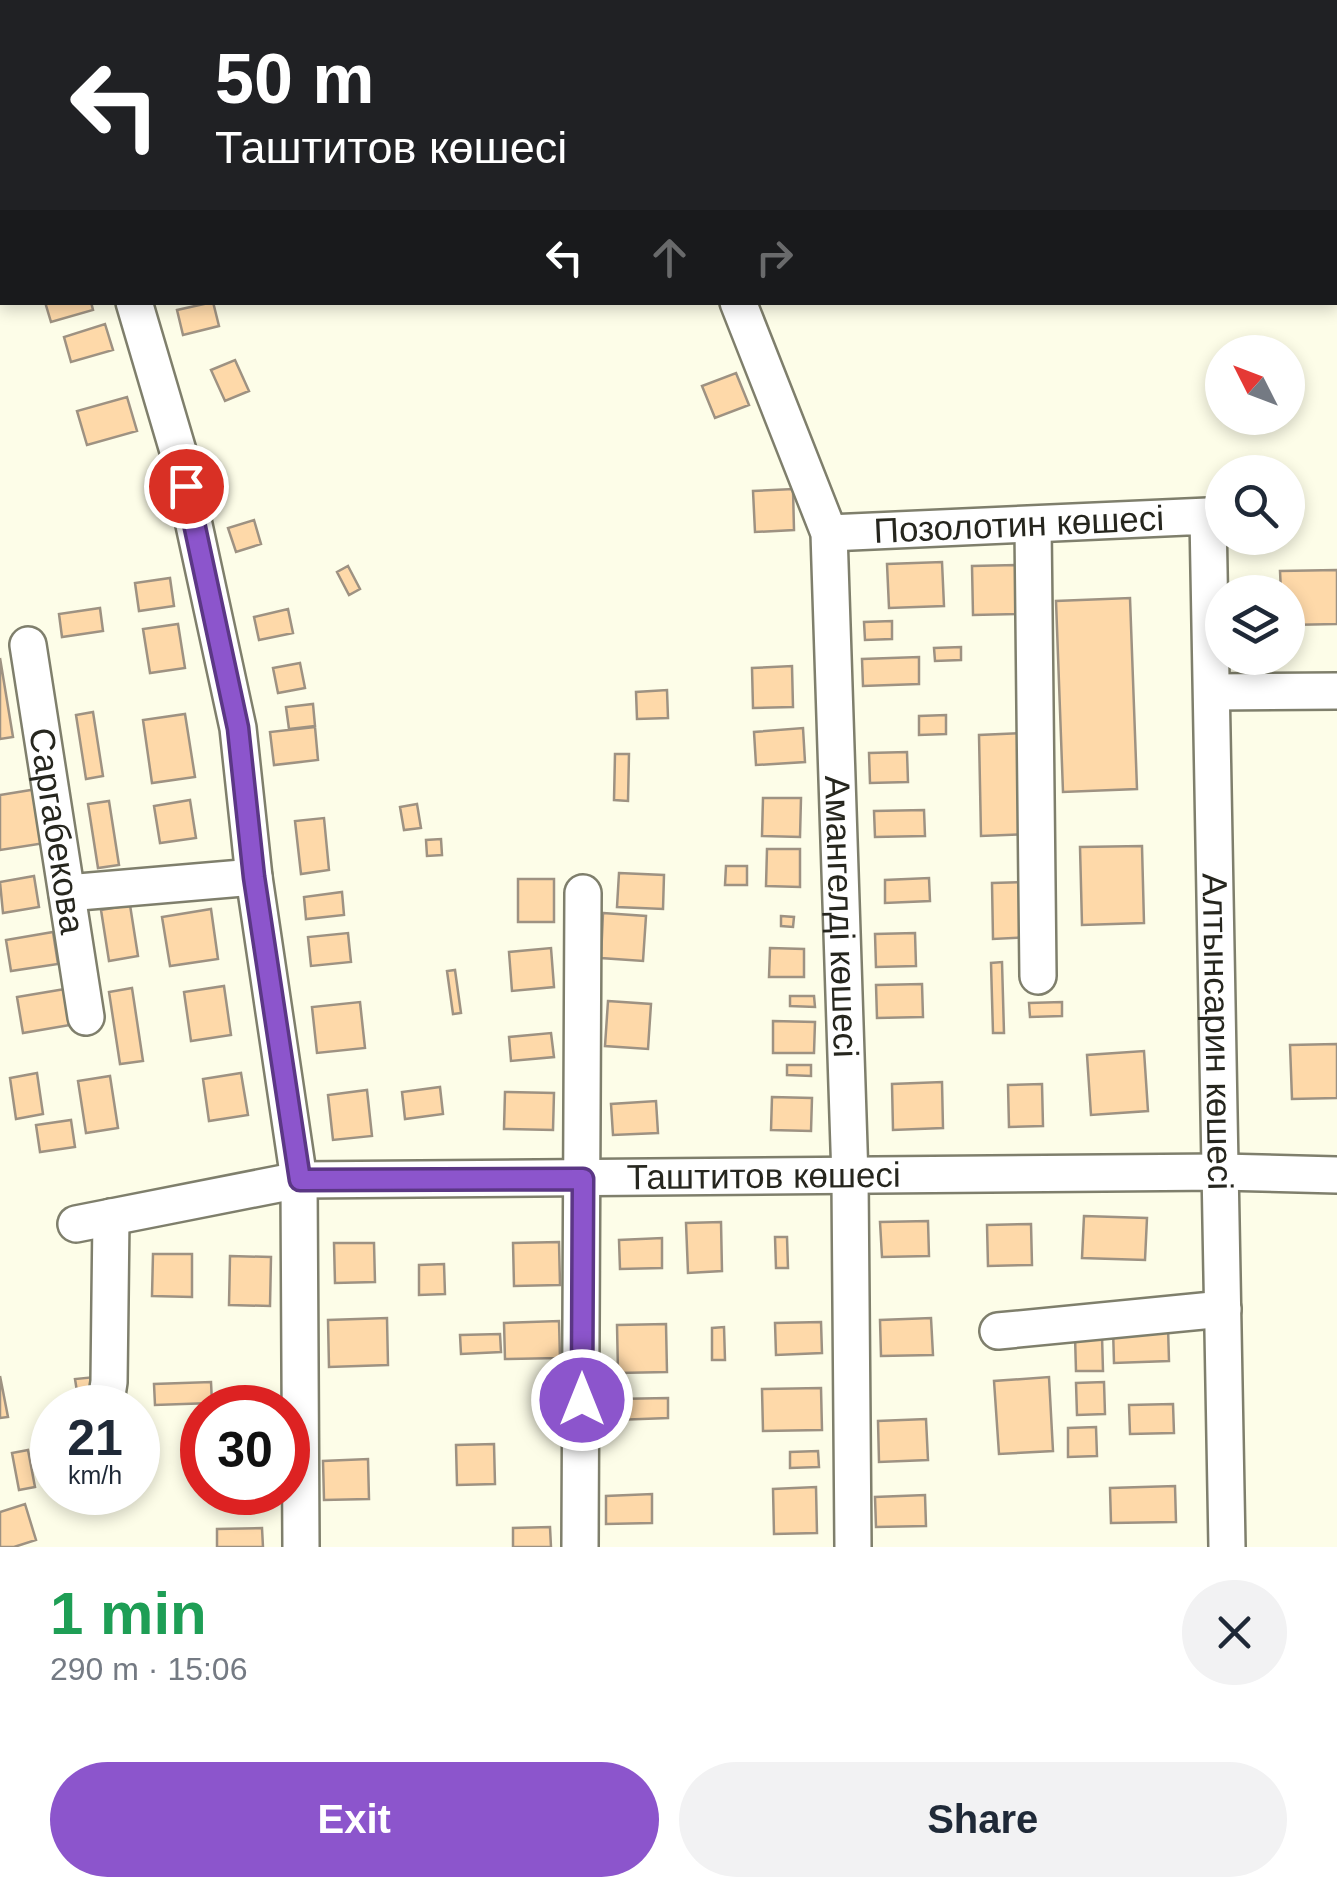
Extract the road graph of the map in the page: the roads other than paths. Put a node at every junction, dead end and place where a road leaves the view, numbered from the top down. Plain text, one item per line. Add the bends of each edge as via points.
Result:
1 (135, 305) edge
2 (739, 305) edge
3 (1205, 516) edge
4 (1033, 526) junction
5 (829, 533) junction
6 (1209, 555) edge
7 (28, 645) dead end
8 (1337, 691) edge
9 (1212, 692) junction
10 (254, 877) junction
11 (67, 893) junction
12 (583, 893) dead end
13 (1038, 976) dead end
14 (86, 1018) dead end
15 (1221, 1172) junction
16 (1337, 1174) edge
17 (850, 1178) junction
18 (583, 1179) junction
19 (300, 1180) junction
20 (110, 1217) junction
21 (76, 1224) dead end
22 (1223, 1309) junction
23 (998, 1331) dead end
24 (109, 1385) edge
25 (301, 1547) edge
26 (580, 1547) edge
27 (852, 1547) edge
28 (1227, 1547) edge

1 - 10 street via 178,451 238,728
2 - 5 street, Амангелді көшесі
3 - 4 street, Позолотин көшесі
4 - 5 street, Позолотин көшесі
4 - 13 street
5 - 17 street, Амангелді көшесі
6 - 9 street, Алтынсарин көшесі
7 - 11 street, Саргабекова
8 - 9 street
9 - 15 street, Алтынсарин көшесі
10 - 11 street
10 - 19 street
11 - 14 street, Саргабекова
12 - 18 street
15 - 16 street, Таштитов көшесі
15 - 17 street, Таштитов көшесі
15 - 22 street, Алтынсарин көшесі
17 - 18 street, Таштитов көшесі
17 - 27 street, Амангелді көшесі
18 - 19 street, Таштитов көшесі
18 - 26 street
19 - 20 street, Таштитов көшесі
19 - 25 street
20 - 21 street, Таштитов көшесі
20 - 24 street
22 - 23 street
22 - 28 street, Алтынсарин көшесі

